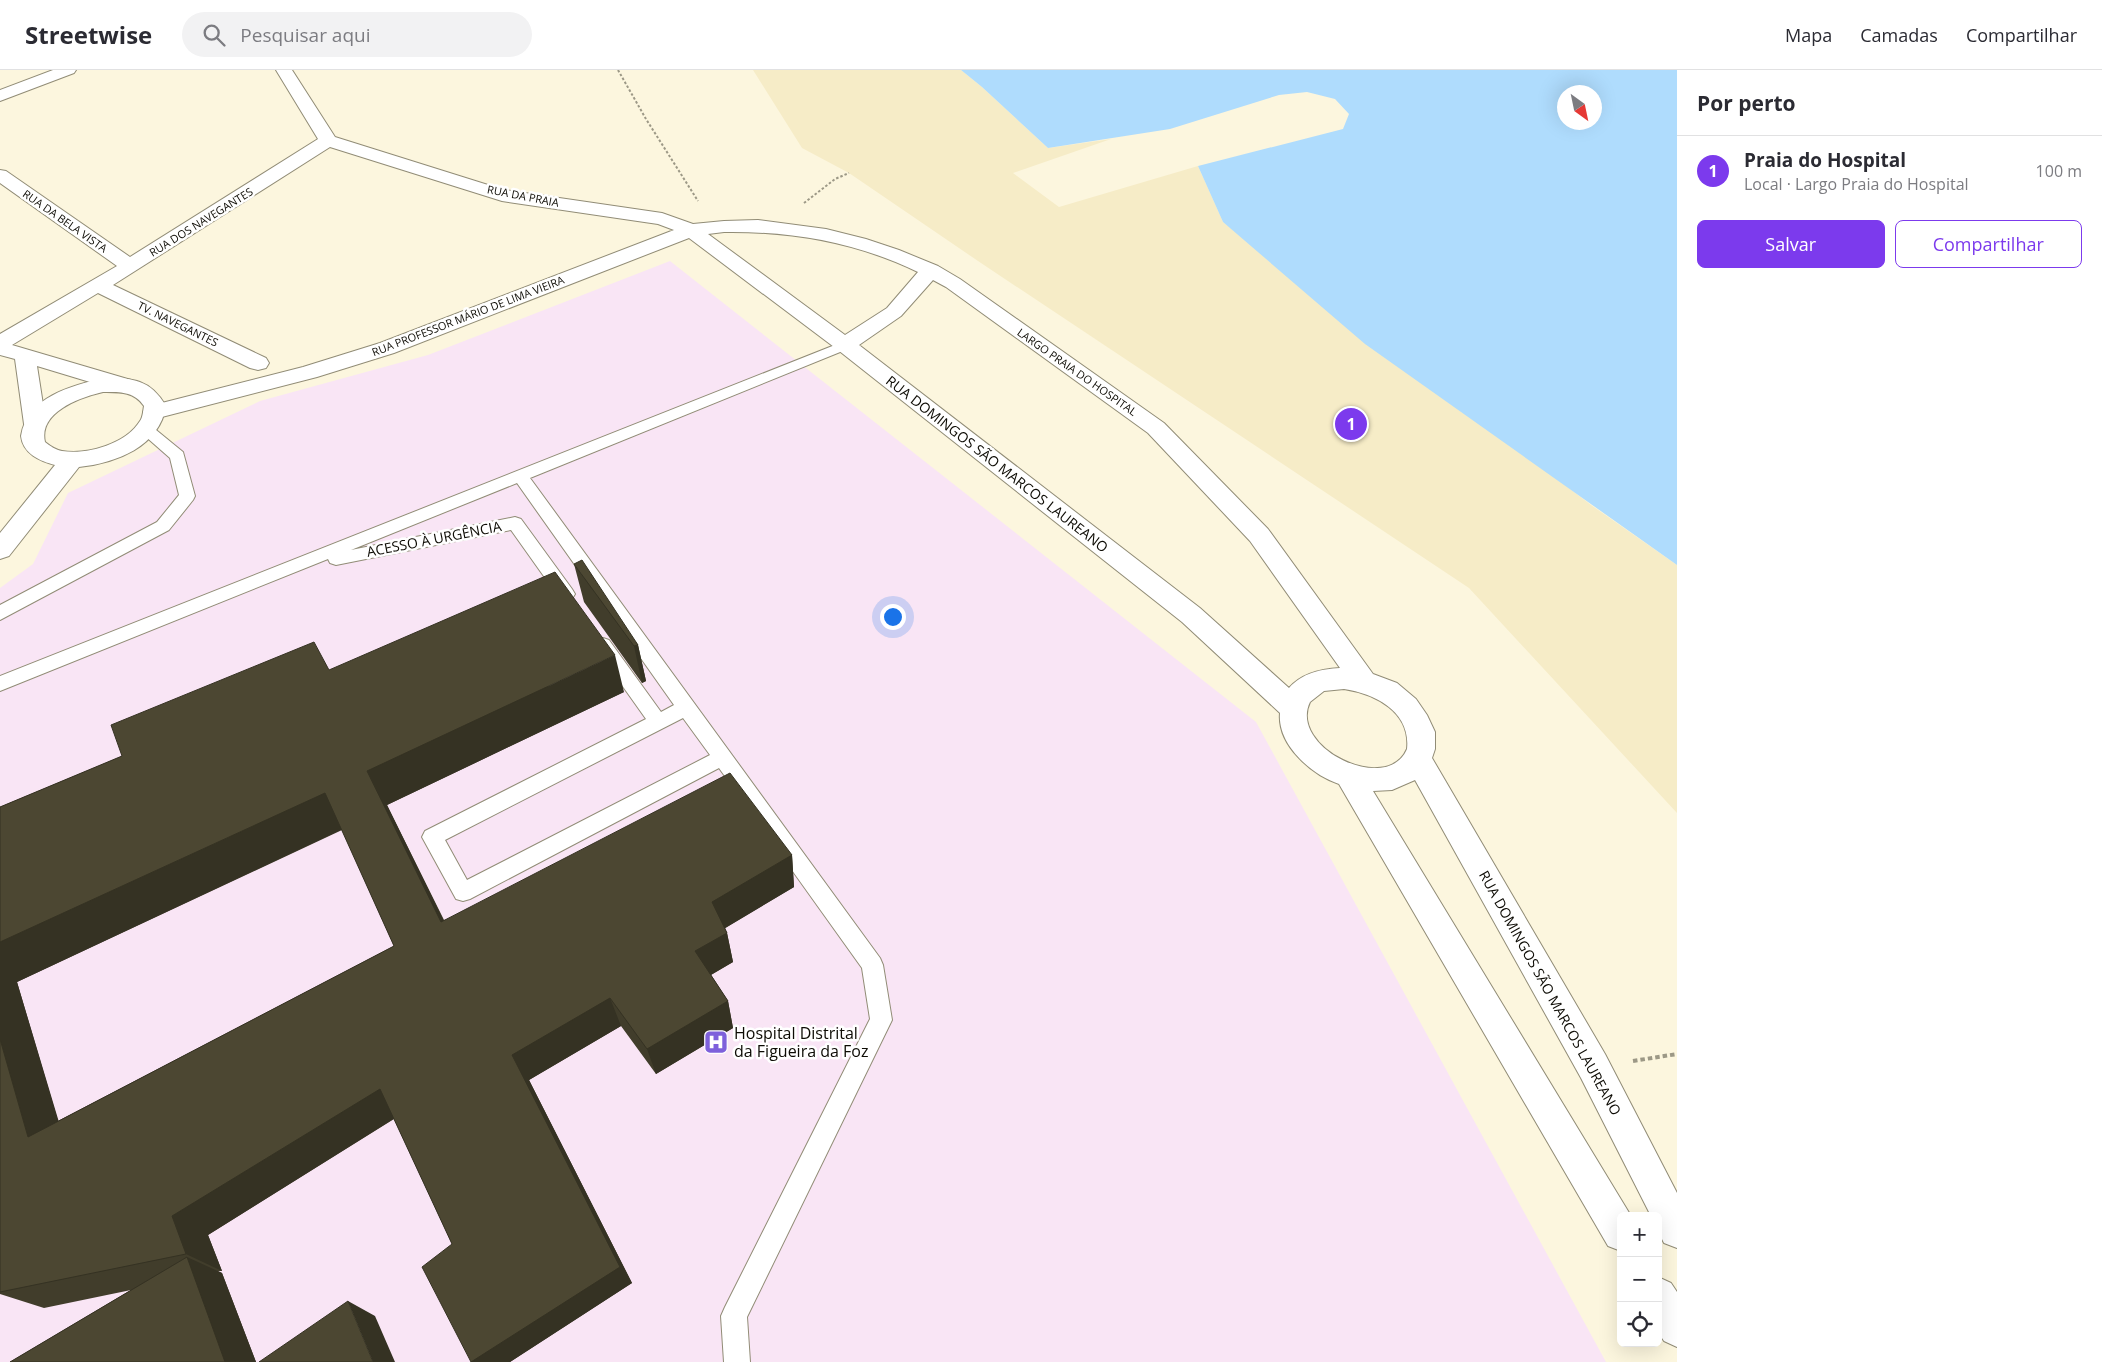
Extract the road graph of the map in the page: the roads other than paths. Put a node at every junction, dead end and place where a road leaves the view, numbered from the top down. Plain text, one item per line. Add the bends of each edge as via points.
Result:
1 (68, 70) edge
2 (284, 70) edge
3 (0, 96) edge
4 (328, 141) junction
5 (0, 175) edge
6 (745, 225) junction
7 (691, 230) junction
8 (717, 249) junction
9 (130, 266) junction
10 (931, 270) junction
11 (97, 286) junction
12 (0, 343) edge
13 (845, 345) junction
14 (0, 348) edge
15 (25, 356) junction
16 (258, 363) dead end
17 (123, 385) junction
18 (150, 421) junction
19 (35, 424) junction
20 (72, 460) junction
21 (520, 476) junction
22 (0, 550) edge
23 (291, 568) junction
24 (578, 610) edge
25 (0, 613) edge
26 (595, 634) edge
27 (1363, 680) junction
28 (0, 684) edge
29 (687, 707) junction
30 (1294, 709) junction
31 (658, 722) junction
32 (723, 757) junction
33 (1418, 759) junction
34 (1349, 776) junction
35 (1617, 1226) edge
36 (1677, 1230) edge
37 (1662, 1302) edge
38 (1677, 1328) edge
39 (737, 1362) edge

1 - 3 street
2 - 4 street
4 - 7 street, RUA DA PRAIA via 502,195 662,219
4 - 9 street, RUA DOS NAVEGANTES
5 - 9 street, RUA DA BELA VISTA
6 - 7 street, LARGO PRAIA DO HOSPITAL
6 - 8 street via 724,238
6 - 10 street, LARGO PRAIA DO HOSPITAL via 846,238
7 - 8 street, RUA DOMINGOS SÃO MARCOS LAUREANO
7 - 18 street, RUA PROFESSOR MÁRIO DE LIMA VIEIRA via 387,348
8 - 13 street, RUA DOMINGOS SÃO MARCOS LAUREANO
9 - 11 street, RUA DOS NAVEGANTES
10 - 13 street via 894,312
10 - 27 street, LARGO PRAIA DO HOSPITAL via 1156,428 1259,535
11 - 12 street, RUA DOS NAVEGANTES
11 - 16 street, TV. NAVEGANTES
13 - 21 lane
13 - 30 street, RUA DOMINGOS SÃO MARCOS LAUREANO via 1191,615
14 - 15 street
15 - 17 street
15 - 19 street
17 - 18 street via 150,395 155,406
17 - 19 street via 87,388 66,396 45,411
18 - 20 street via 139,436 122,448 93,458
18 - 25 lane via 177,456 187,496 163,526
19 - 20 street via 31,436 36,447 52,458
20 - 22 street
21 - 23 lane
21 - 29 lane
23 - 24 lane, ACESSO À URGÊNCIA via 515,523
23 - 28 lane
26 - 31 lane
27 - 30 street via 1344,678 1310,685
27 - 33 street via 1399,699 1413,713 1421,729 1423,745
29 - 31 lane
29 - 32 lane
30 - 34 street via 1294,724 1300,740 1312,755 1329,768
31 - 32 lane via 432,837 463,892
32 - 39 lane via 872,965 881,1020 734,1316
33 - 34 street via 1407,771 1391,778 1370,780
33 - 36 street, RUA DOMINGOS SÃO MARCOS LAUREANO via 1593,1066
34 - 35 street
37 - 38 street

